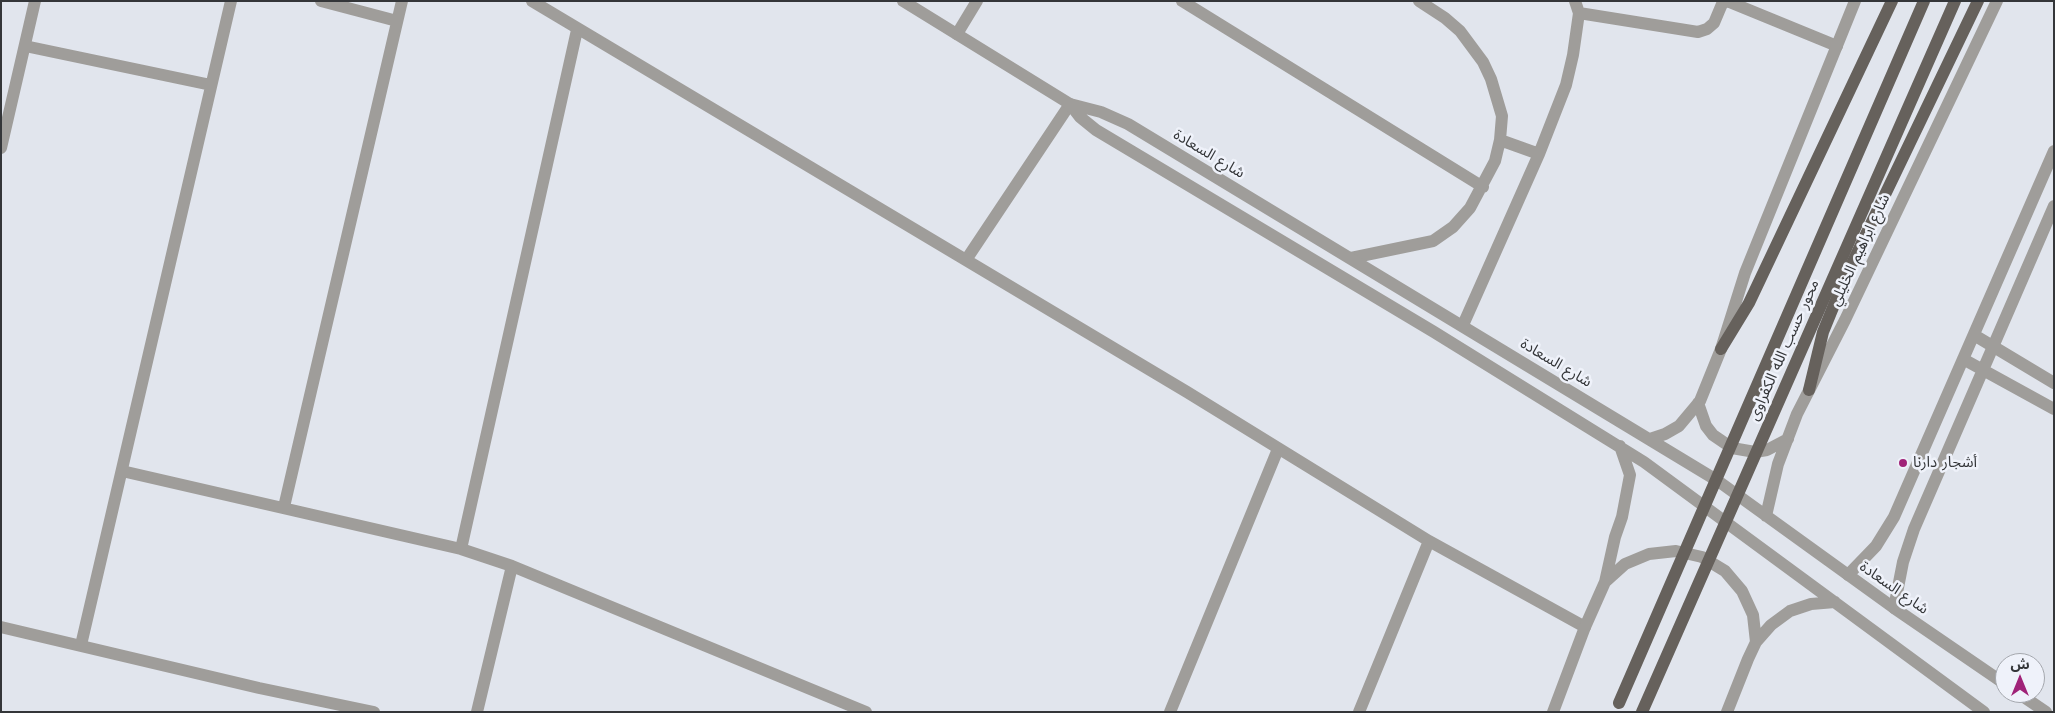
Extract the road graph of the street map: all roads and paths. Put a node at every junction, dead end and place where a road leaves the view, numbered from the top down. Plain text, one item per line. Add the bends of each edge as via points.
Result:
1 (35, 1) edge
2 (231, 1) edge
3 (320, 1) edge
4 (402, 1) edge
5 (532, 1) edge
6 (903, 1) edge
7 (977, 1) edge
8 (1419, 1) edge
9 (1855, 1) edge
10 (1892, 1) edge
11 (1924, 1) edge
12 (1955, 1) edge
13 (1978, 1) edge
14 (1997, 1) edge
15 (1188, 3) edge
16 (1577, 7) edge
17 (398, 21) junction
18 (577, 30) junction
19 (957, 34) junction
20 (25, 46) junction
21 (1837, 46) junction
22 (211, 85) junction
23 (1070, 104) junction
24 (1500, 140) junction
25 (1, 148) edge
26 (2054, 151) edge
27 (1539, 154) junction
28 (1483, 187) junction
29 (2054, 206) edge
30 (1351, 258) junction
31 (966, 260) junction
32 (1463, 325) junction
33 (1974, 335) junction
34 (1994, 348) junction
35 (1721, 349) junction
36 (1964, 359) junction
37 (1984, 370) junction
38 (2054, 383) edge
39 (1809, 390) junction
40 (1698, 404) junction
41 (2054, 409) edge
42 (1650, 440) junction
43 (1788, 440) junction
44 (1620, 446) junction
45 (1278, 449) junction
46 (122, 471) junction
47 (284, 507) junction
48 (1766, 516) junction
49 (1429, 541) junction
50 (461, 549) junction
51 (512, 566) junction
52 (1848, 575) junction
53 (1605, 582) junction
54 (1835, 602) junction
55 (1894, 608) junction
56 (1, 627) edge
57 (1585, 627) junction
58 (1756, 642) junction
59 (82, 645) junction
60 (1995, 677) edge
61 (2033, 703) edge
62 (1617, 707) edge
63 (374, 712) edge
64 (477, 712) edge
65 (866, 712) edge
66 (1170, 712) edge
67 (1360, 712) edge
68 (1553, 712) edge
69 (1642, 712) edge
70 (1727, 712) edge
71 (1984, 712) edge
72 (2046, 712) edge

1 - 20 street
2 - 22 street
3 - 17 street
4 - 17 street
5 - 18 street
6 - 19 street, شارع السعادة
7 - 19 street
8 - 24 street via 1453,24 1483,62 1502,116
9 - 21 street
10 - 35 main road via 1749,302
11 - 62 main road, محور حسب الله الكفراوى, bridge
12 - 69 main road, محور حسب الله الكفراوى, bridge
13 - 39 main road via 1845,278 1823,332
14 - 39 street, شارع ابراهيم الخليلي
15 - 28 street
16 - 21 street via 1698,32 1714,23 1722,4 1727,2
16 - 27 street via 1573,54 1566,85
17 - 47 street
18 - 31 street
18 - 50 street
19 - 23 street, شارع السعادة
20 - 22 street
20 - 25 street
21 - 35 street via 1745,273
22 - 46 street
23 - 30 street, شارع السعادة via 1101,112 1128,124
23 - 31 street
23 - 44 street, شارع السعادة via 1096,130
24 - 27 street
24 - 28 street
26 - 33 street
27 - 32 street
28 - 30 street via 1459,221 1433,241
29 - 34 street
30 - 32 street, شارع السعادة
31 - 45 street
32 - 42 street, شارع السعادة
33 - 34 street
33 - 36 street
34 - 37 street
34 - 38 street
35 - 40 street
36 - 37 street
36 - 52 street via 1894,517 1876,546
37 - 41 street
37 - 55 street via 1908,545
39 - 43 street, شارع ابراهيم الخليلي
40 - 42 street via 1679,426
40 - 43 street via 1706,426 1732,448 1755,452
42 - 48 street, شارع السعادة via 1718,481
43 - 48 street, شارع ابراهيم الخليلي via 1778,464
44 - 53 street via 1630,476
44 - 54 street, شارع السعادة
45 - 49 street
45 - 66 street
46 - 47 street
46 - 59 street
47 - 50 street
48 - 52 street, شارع السعادة
49 - 57 street
49 - 67 street
50 - 51 street
51 - 64 street
51 - 65 street
52 - 55 street, شارع السعادة
53 - 57 street
53 - 58 street via 1625,564 1649,554 1676,551 1702,557 1725,571 1742,591 1753,615
54 - 58 street via 1811,604 1790,611
54 - 71 street, شارع السعادة
55 - 60 street, شارع السعادة
56 - 59 street
57 - 68 street
58 - 70 street
59 - 63 street
61 - 72 street

